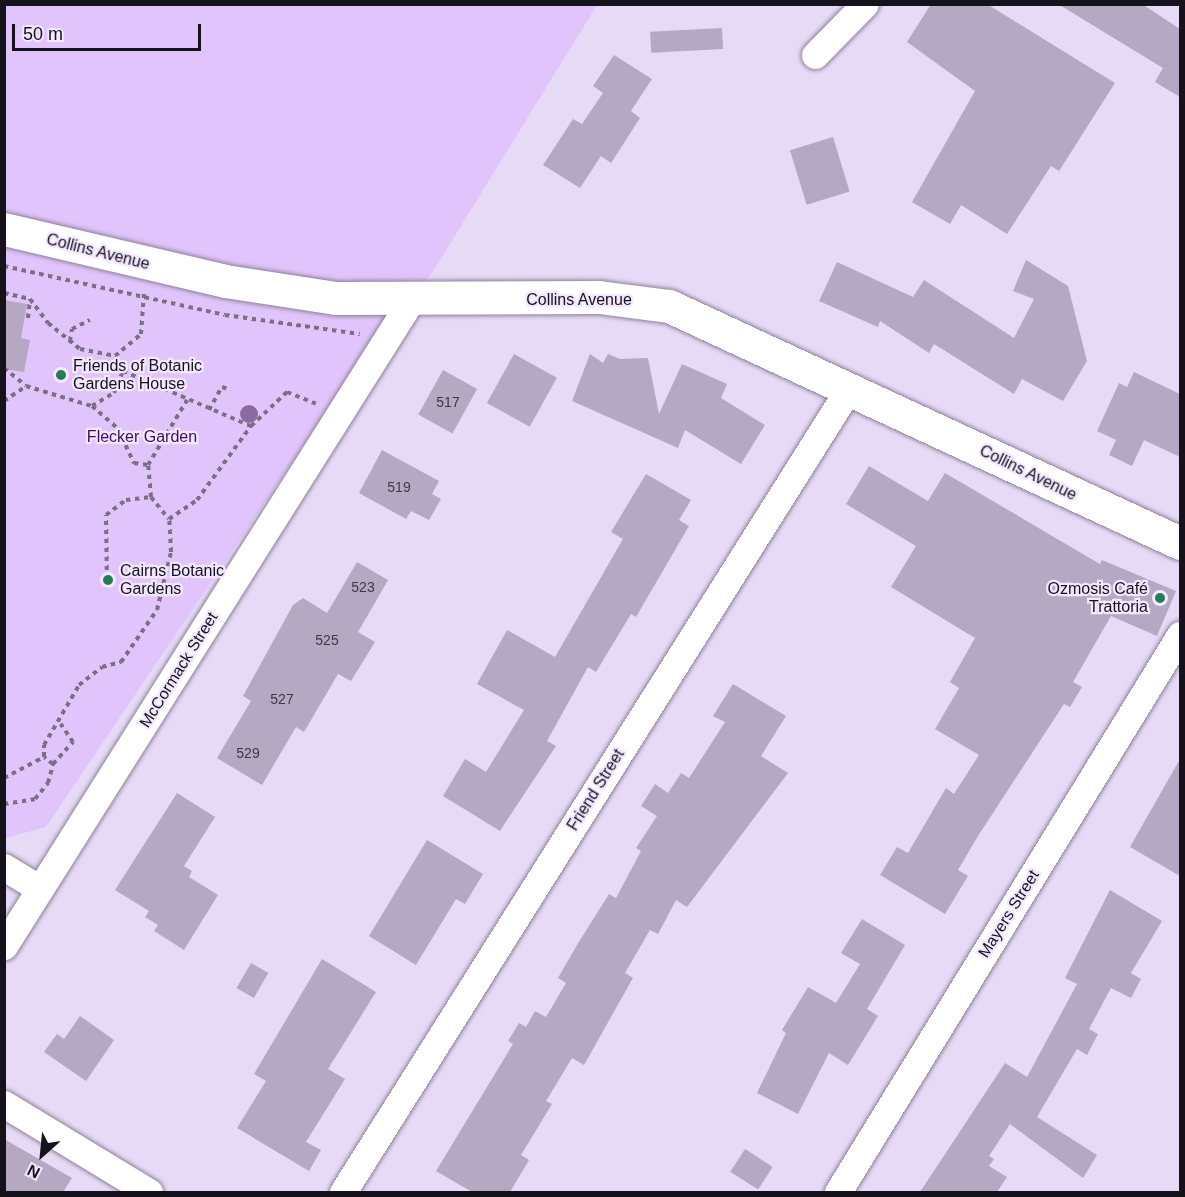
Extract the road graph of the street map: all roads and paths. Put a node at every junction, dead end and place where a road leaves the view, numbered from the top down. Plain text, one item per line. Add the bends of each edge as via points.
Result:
1 (865, 4) edge
2 (815, 55) dead end
3 (4, 229) edge
4 (4, 293) edge
5 (30, 299) junction
6 (410, 302) junction
7 (143, 303) dead end
8 (28, 318) dead end
9 (90, 320) dead end
10 (70, 342) junction
11 (116, 356) junction
12 (4, 368) edge
13 (123, 371) junction
14 (26, 386) junction
15 (850, 387) junction
16 (231, 390) dead end
17 (4, 400) edge
18 (187, 400) junction
19 (92, 406) junction
20 (210, 410) junction
21 (340, 414) junction
22 (251, 426) junction
23 (148, 465) junction
24 (151, 497) junction
25 (169, 519) junction
26 (1180, 543) edge
27 (106, 588) dead end
28 (1180, 635) edge
29 (61, 724) junction
30 (44, 757) junction
31 (53, 764) junction
32 (4, 778) edge
33 (4, 804) edge
34 (4, 867) edge
35 (40, 890) junction
36 (4, 946) edge
37 (4, 1104) edge
38 (149, 1192) edge
39 (343, 1192) edge
40 (838, 1192) edge

1 - 2 street
3 - 6 street, Collins Avenue via 225,282
4 - 5 path
5 - 8 path
5 - 10 path
6 - 15 street, Collins Avenue via 637,299 714,324
6 - 21 street, McCormack Street
7 - 11 path via 141,334
9 - 10 path via 72,329
10 - 11 path
11 - 13 path
12 - 14 path
13 - 18 path
13 - 19 path via 114,393
14 - 17 path
14 - 19 path
15 - 26 street, Collins Avenue
15 - 39 street, Friend Street
16 - 20 path via 222,387
18 - 20 path
18 - 23 path
19 - 23 path via 118,429 134,463
20 - 22 path
21 - 22 path via 287,392
21 - 35 street, McCormack Street
22 - 25 path via 197,500
23 - 24 path
24 - 25 path
24 - 27 path via 126,500 105,515
25 - 29 path via 171,552 157,610 121,662 102,668 79,685
28 - 40 street, Mayers Street
29 - 30 path via 44,745
29 - 31 path via 73,742
30 - 31 path
30 - 32 path
31 - 33 path via 35,799
34 - 35 street
35 - 36 street, McCormack Street
37 - 38 street

